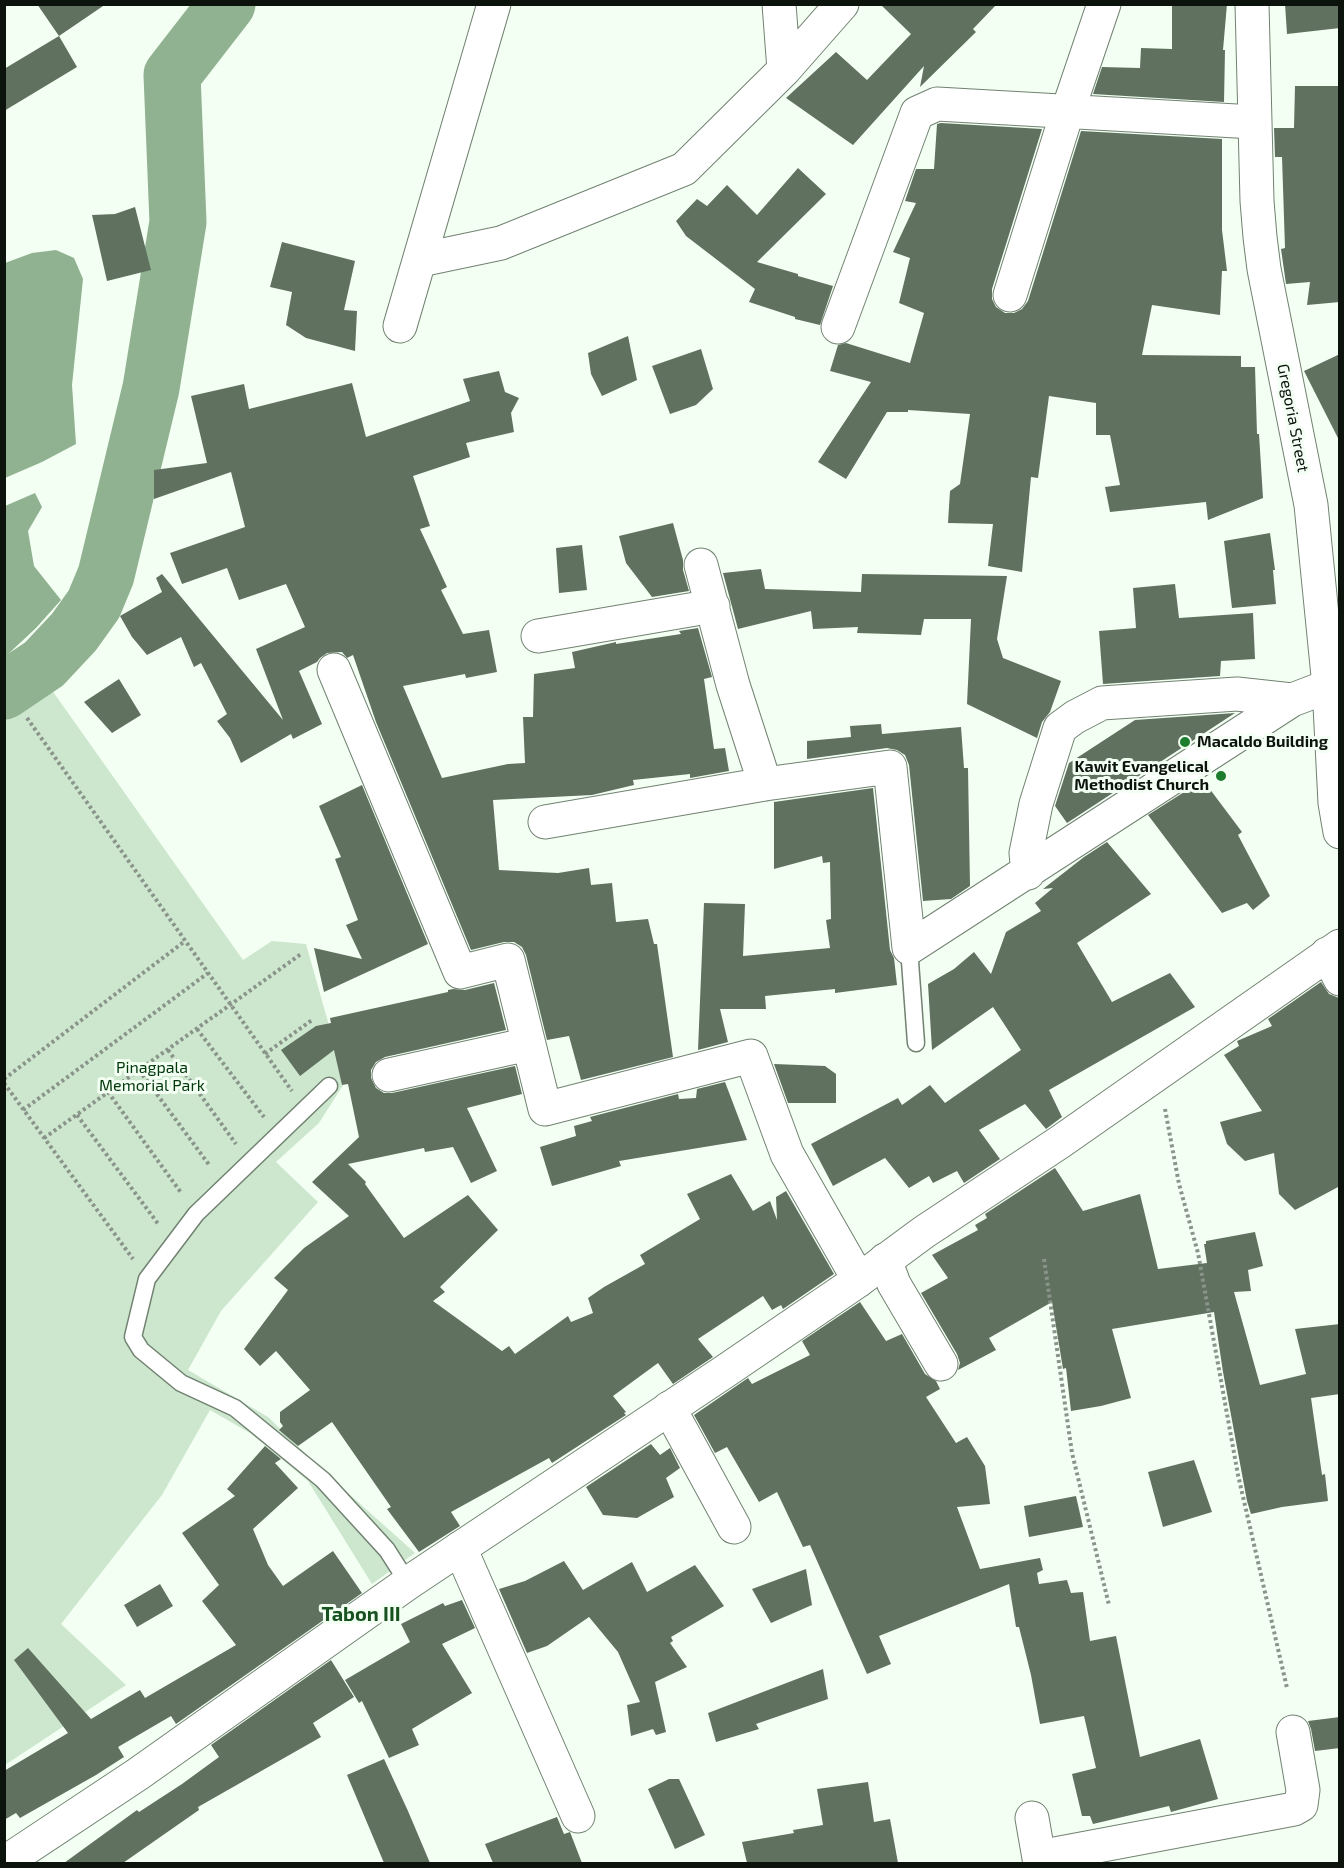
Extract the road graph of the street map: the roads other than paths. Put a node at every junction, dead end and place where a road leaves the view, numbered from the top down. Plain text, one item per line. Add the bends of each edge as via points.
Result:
1 (494, 4) edge
2 (779, 4) edge
3 (842, 4) edge
4 (1104, 4) edge
5 (1252, 4) edge
6 (784, 70) junction
7 (1067, 112) junction
8 (1254, 123) junction
9 (420, 260) junction
10 (1010, 295) dead end
11 (400, 326) dead end
12 (838, 327) dead end
13 (701, 565) dead end
14 (713, 606) junction
15 (538, 636) dead end
16 (334, 670) dead end
17 (1329, 686) junction
18 (1292, 700) junction
19 (765, 784) junction
20 (545, 822) dead end
21 (1340, 832) edge
22 (1028, 873) junction
23 (909, 948) junction
24 (1336, 959) edge
25 (916, 1043) dead end
26 (529, 1044) junction
27 (389, 1075) dead end
28 (329, 1086) dead end
29 (885, 1260) junction
30 (859, 1280) junction
31 (941, 1364) dead end
32 (669, 1408) junction
33 (735, 1527) dead end
34 (460, 1548) junction
35 (408, 1583) junction
36 (1293, 1732) dead end
37 (578, 1816) dead end
38 (1032, 1818) dead end
39 (1040, 1860) edge
40 (4, 1863) edge

1 - 9 street
2 - 6 street
3 - 6 street
4 - 7 street
5 - 8 street, Gregoria Street
6 - 9 street via 684,169 501,243
7 - 8 street
7 - 10 street
7 - 12 street via 937,104 917,112
8 - 17 street, Gregoria Street via 1261,248 1311,505
9 - 11 street
13 - 14 street
14 - 15 street
14 - 19 street
16 - 26 street via 460,972 508,960
17 - 18 street
17 - 21 street, Gregoria Street
18 - 22 street
18 - 22 street via 1237,694 1102,703 1075,717 1060,728 1036,804 1026,853
19 - 20 street
19 - 23 street via 890,767
22 - 23 street
23 - 25 lane
24 - 29 street via 1158,1073
26 - 27 street
26 - 30 street via 545,1109 751,1056 787,1154
28 - 35 lane via 196,1214 147,1279 133,1337 141,1350 181,1383 235,1408 323,1480 387,1550
29 - 30 street
29 - 31 street via 894,1284
30 - 32 street
32 - 33 street
32 - 34 street
34 - 35 street
34 - 37 street
35 - 40 street via 138,1774
36 - 39 street via 1302,1790 1301,1805 1294,1809
38 - 39 street

